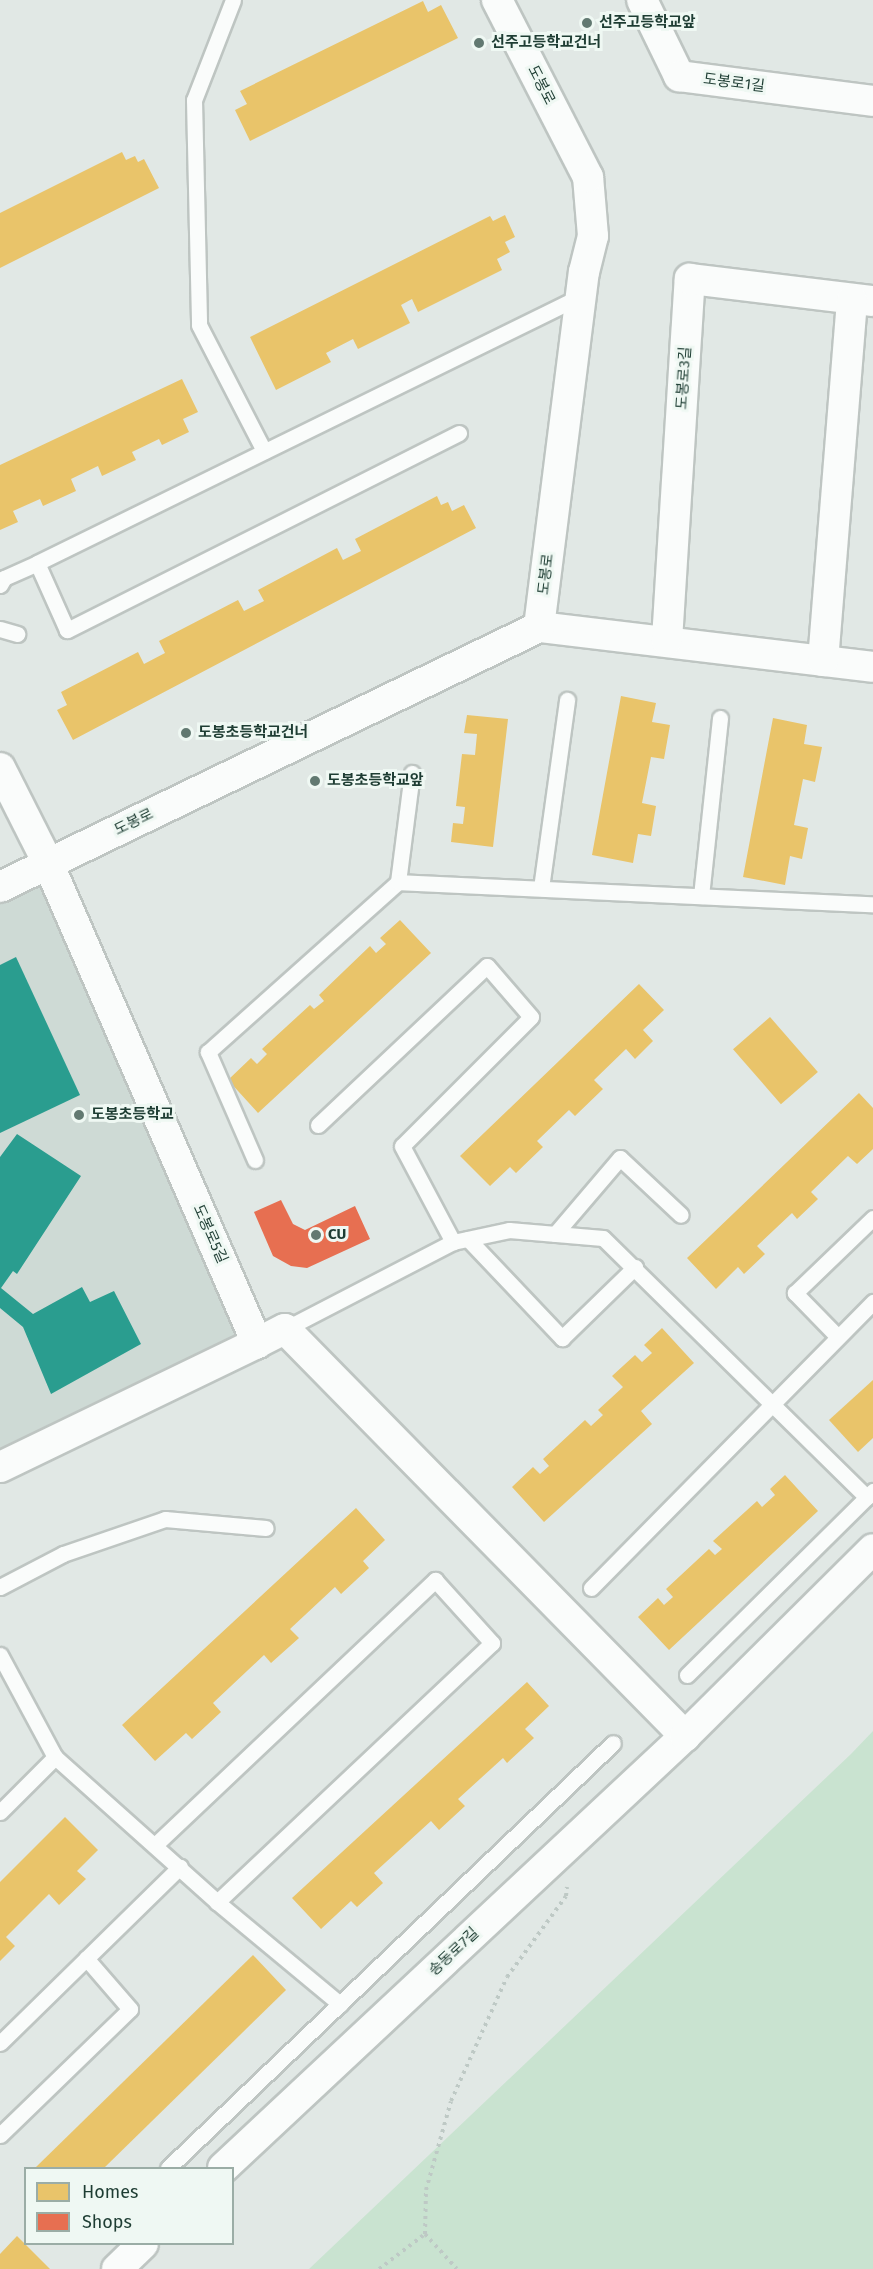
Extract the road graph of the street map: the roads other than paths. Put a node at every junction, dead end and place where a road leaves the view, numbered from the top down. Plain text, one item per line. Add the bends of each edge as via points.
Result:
1 (233, 0) edge
2 (497, 0) edge
3 (642, 0) edge
4 (873, 101) edge
5 (581, 296) junction
6 (862, 301) edge
7 (459, 433) dead end
8 (264, 452) junction
9 (37, 563) junction
10 (0, 585) edge
11 (539, 627) junction
12 (0, 629) edge
13 (16, 634) dead end
14 (667, 640) junction
15 (823, 661) junction
16 (873, 667) edge
17 (567, 700) dead end
18 (720, 718) dead end
19 (0, 768) edge
20 (412, 773) dead end
21 (48, 863) junction
22 (398, 882) junction
23 (0, 887) edge
24 (542, 888) junction
25 (701, 896) junction
26 (873, 904) edge
27 (318, 1125) dead end
28 (255, 1160) dead end
29 (681, 1215) dead end
30 (873, 1218) edge
31 (555, 1234) junction
32 (461, 1241) junction
33 (635, 1267) junction
34 (873, 1302) edge
35 (285, 1329) junction
36 (838, 1337) junction
37 (257, 1343) junction
38 (772, 1403) junction
39 (0, 1467) edge
40 (870, 1494) edge
41 (266, 1528) dead end
42 (873, 1548) edge
43 (0, 1587) edge
44 (591, 1588) dead end
45 (0, 1656) edge
46 (687, 1676) dead end
47 (685, 1736) junction
48 (613, 1743) dead end
49 (55, 1757) junction
50 (2, 1805) edge
51 (155, 1845) junction
52 (180, 1867) junction
53 (217, 1902) junction
54 (86, 1958) junction
55 (340, 2004) junction
56 (0, 2043) edge
57 (0, 2135) edge
58 (170, 2167) edge
59 (225, 2167) edge
60 (142, 2245) edge
61 (117, 2269) edge

1 - 8 lane via 194,100 200,325
2 - 5 street, 도봉로 via 588,177 593,236
3 - 4 street, 도봉로1길 via 679,76
5 - 8 lane
5 - 11 street, 도봉로
6 - 14 street, 도봉로3길 via 690,279
6 - 15 street, 도봉로3길
7 - 9 lane via 67,630
8 - 9 lane
9 - 10 lane via 4,578
11 - 14 street
11 - 21 street, 도봉로
12 - 13 lane
14 - 15 street
15 - 16 street
17 - 24 lane
18 - 25 lane
19 - 21 street
20 - 22 lane
21 - 23 street, 도봉로
21 - 37 street, 도봉로5길
22 - 24 lane
22 - 28 lane via 208,1052
24 - 25 lane
25 - 26 lane
27 - 32 lane via 486,966 531,1017 402,1146
29 - 31 lane via 620,1158
30 - 36 lane via 795,1293
31 - 32 lane via 509,1230
31 - 33 lane via 603,1238
32 - 33 lane via 562,1338
32 - 35 lane
33 - 38 lane
34 - 36 lane
35 - 37 street
35 - 47 street
36 - 38 lane
37 - 39 street
38 - 40 lane
38 - 44 lane
40 - 46 lane
41 - 43 lane via 165,1519 63,1554
42 - 47 street, 송동로7길
45 - 49 lane
47 - 59 street, 송동로7길
48 - 55 lane
49 - 50 lane
49 - 51 lane
51 - 52 lane
51 - 53 lane via 435,1580 492,1643
52 - 53 lane
52 - 54 lane
53 - 55 lane
54 - 56 lane
54 - 57 lane via 130,2009
55 - 58 lane
60 - 61 street

